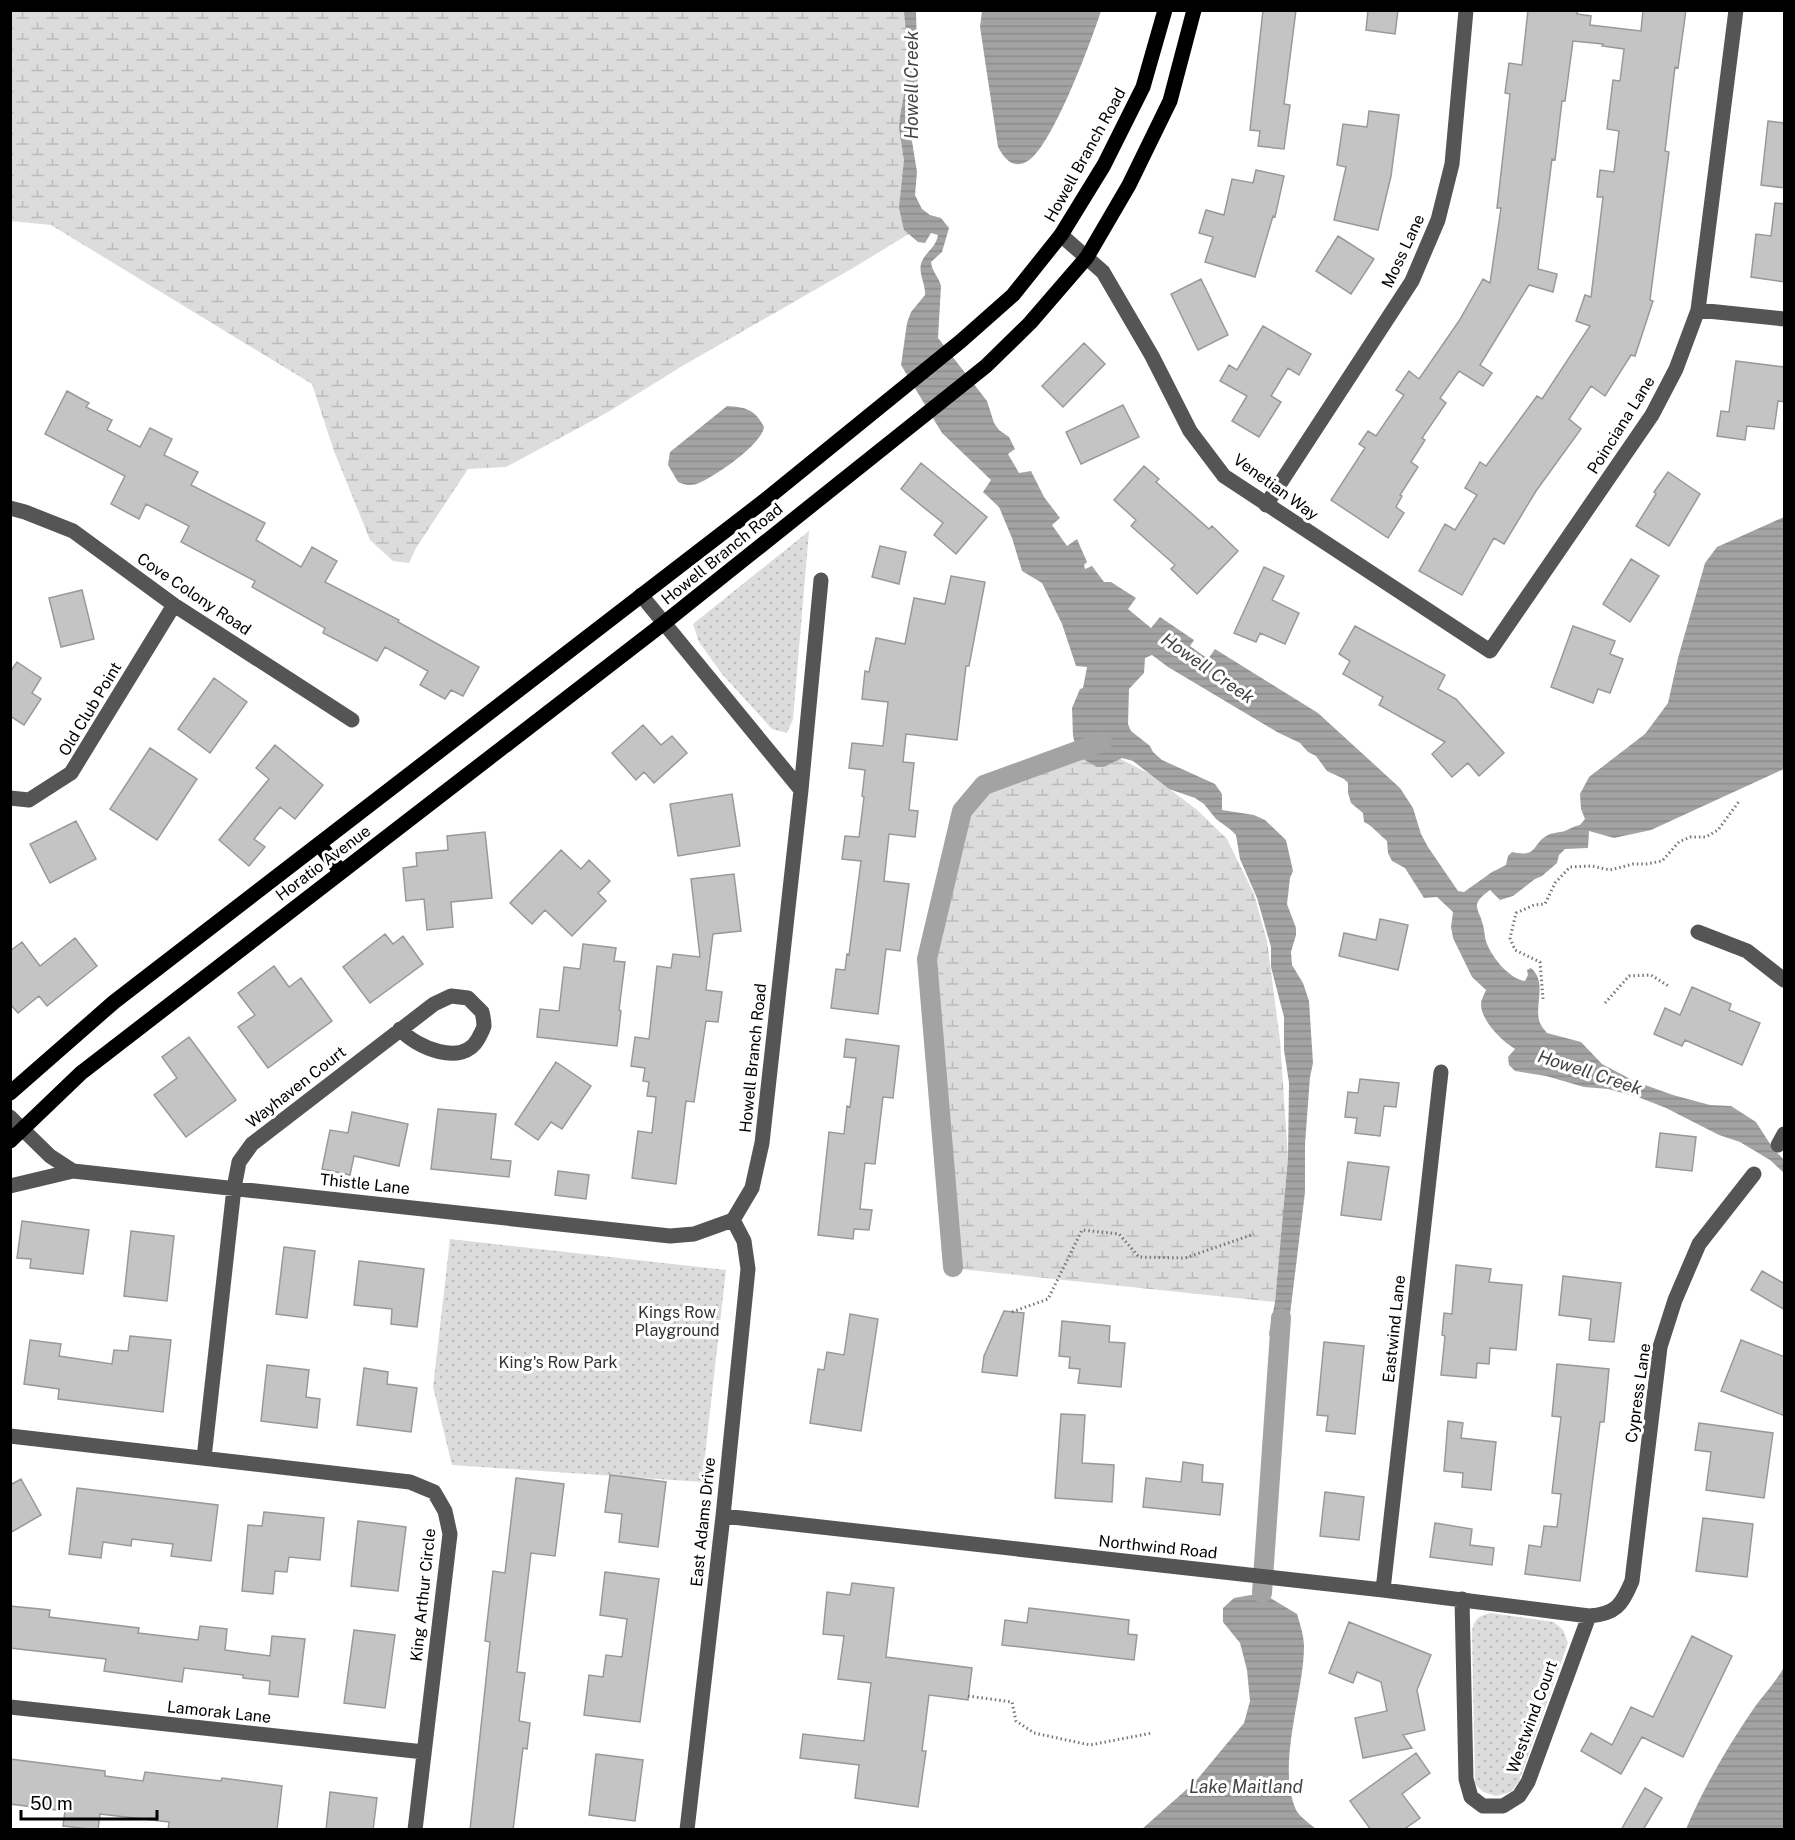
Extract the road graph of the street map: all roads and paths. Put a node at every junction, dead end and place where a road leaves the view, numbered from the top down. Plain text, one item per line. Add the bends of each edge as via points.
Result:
1 (1165, 10) edge
2 (1194, 10) edge
3 (1466, 10) edge
4 (1736, 10) edge
5 (1061, 235) junction
6 (1086, 257) junction
7 (1698, 310) junction
8 (1785, 319) edge
9 (1266, 505) junction
10 (10, 508) edge
11 (821, 580) dead end
12 (641, 595) junction
13 (174, 604) junction
14 (664, 623) junction
15 (1490, 651) joint
16 (352, 720) dead end
17 (801, 790) junction
18 (10, 798) edge
19 (1740, 800) dead end
20 (319, 844) junction
21 (341, 872) junction
22 (1698, 932) dead end
23 (1785, 980) edge
24 (1670, 987) dead end
25 (1543, 999) dead end
26 (1605, 1003) dead end
27 (400, 1029) junction
28 (1441, 1072) dead end
29 (10, 1093) edge
30 (10, 1117) edge
31 (16, 1135) edge
32 (73, 1171) junction
33 (1754, 1174) dead end
34 (10, 1186) edge
35 (234, 1188) junction
36 (734, 1220) junction
37 (1254, 1234) dead end
38 (1012, 1312) dead end
39 (10, 1436) edge
40 (204, 1458) junction
41 (723, 1516) junction
42 (1383, 1590) junction
43 (1462, 1599) junction
44 (1589, 1616) junction
45 (968, 1696) dead end
46 (10, 1707) edge
47 (1152, 1732) dead end
48 (424, 1752) junction
49 (415, 1830) edge
50 (687, 1830) edge

1 - 5 main road, Howell Branch Road via 1143,87 1104,165
2 - 6 main road, Howell Branch Road via 1170,101 1129,185
3 - 9 street, Moss Lane via 1452,164 1438,220 1412,281
4 - 7 street, Poinciana Lane
5 - 6 street, Venetian Way
5 - 12 main road, Howell Branch Road via 1013,295 962,342
6 - 9 street, Venetian Way via 1103,272 1190,431 1224,476
6 - 14 main road, Howell Branch Road via 1030,323 986,366
7 - 8 street
7 - 15 street, Poinciana Lane via 1676,369 1652,414
9 - 15 street, Venetian Way
10 - 13 street, Cove Colony Road via 74,531
11 - 17 street
12 - 14 street
12 - 20 main road, Horatio Avenue
13 - 16 street, Cove Colony Road
13 - 18 street, Old Club Point via 71,773 29,800
14 - 17 street, Howell Branch Road
14 - 21 main road, Horatio Avenue
17 - 36 street, Howell Branch Road via 762,1143 752,1188
19 - 25 path via 1718,830 1706,837 1679,842 1662,861 1610,870 1570,867 1555,883 1545,904 1516,913 1510,938 1515,950 1540,962
20 - 21 main road
20 - 29 main road, Horatio Avenue via 114,1002
21 - 31 main road, Horatio Avenue via 90,1066
22 - 23 street via 1747,951
24 - 26 path via 1651,975 1629,976
27 - 27 street, Wayhaven Court via 451,996 468,998 482,1011 484,1027 475,1044 459,1053 434,1051 412,1041
27 - 35 street, Wayhaven Court via 252,1144 239,1162
28 - 42 street, Eastwind Lane
30 - 31 street, Thistle Lane
31 - 32 street, Thistle Lane
32 - 34 street
32 - 35 street, Thistle Lane
33 - 44 street, Cypress Lane via 1699,1244 1675,1300 1660,1347 1632,1581 1623,1603 1606,1614
35 - 36 street, Thistle Lane via 670,1236 694,1234
35 - 40 street
36 - 41 street, East Adams Drive via 744,1241 748,1269
37 - 38 path via 1185,1258 1139,1257 1119,1234 1082,1230 1048,1299
39 - 40 street, King Arthur Circle
40 - 48 street, King Arthur Circle via 410,1482 434,1492 445,1511 450,1534
41 - 42 street, Northwind Road
41 - 50 street, East Adams Drive
42 - 43 street, Northwind Road
43 - 44 street, Northwind Road
43 - 44 street, Westwind Court via 1466,1779 1471,1797 1483,1806 1503,1806 1519,1796 1528,1782
45 - 47 path via 1012,1702 1016,1721 1034,1733 1090,1745
46 - 48 street, Lamorak Lane
48 - 49 street, King Arthur Circle

